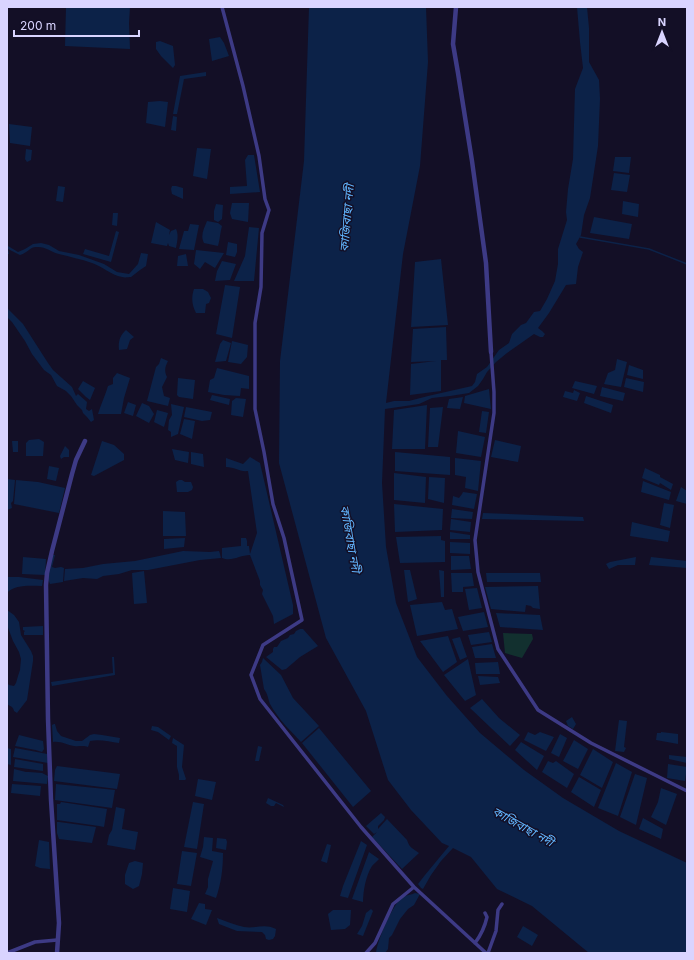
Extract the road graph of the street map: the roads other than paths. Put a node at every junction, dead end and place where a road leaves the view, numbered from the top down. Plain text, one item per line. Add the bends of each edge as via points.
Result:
1 (222, 7) edge
2 (457, 7) edge
3 (491, 352) joint
4 (85, 441) dead end
5 (687, 791) edge
6 (414, 887) junction
7 (502, 904) dead end
8 (485, 913) dead end
9 (57, 940) junction
10 (475, 943) junction
11 (7, 953) edge
12 (57, 953) edge
13 (366, 953) edge
14 (487, 953) edge

1 - 6 street via 259,156 269,210 262,233 261,287 255,323 255,408 273,504 284,538 302,620 263,646 251,675 260,699 361,827
2 - 3 street via 453,44 486,263
3 - 5 street via 494,413 475,540 478,572 498,650 538,710 591,743
4 - 9 street via 72,474 46,585 51,800 59,923
6 - 10 street
6 - 13 street via 393,904 375,943
7 - 14 street via 498,910 496,931
8 - 10 street via 486,920
9 - 11 street via 35,942
9 - 12 street
10 - 14 street

